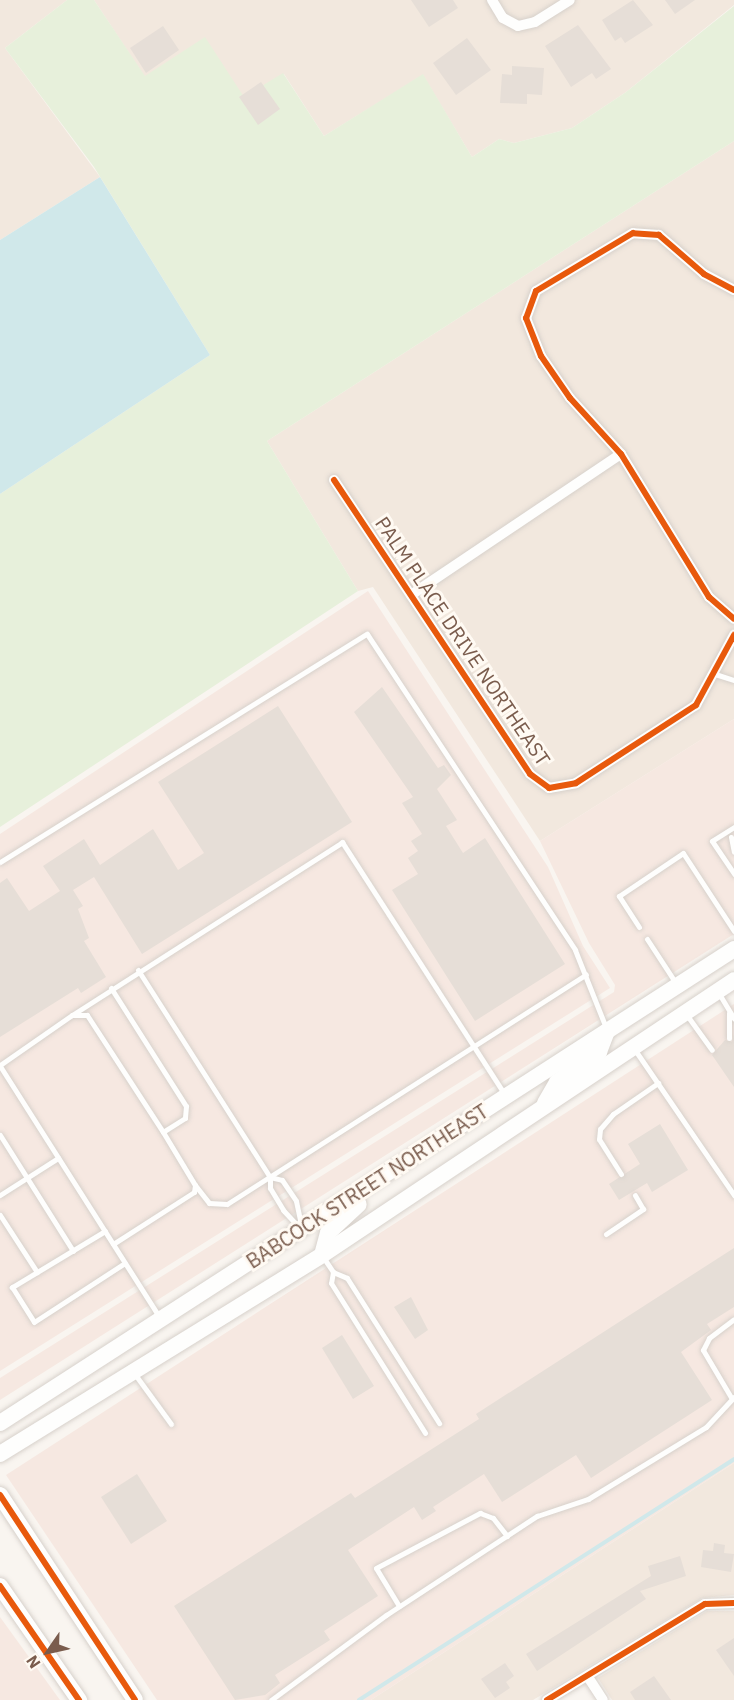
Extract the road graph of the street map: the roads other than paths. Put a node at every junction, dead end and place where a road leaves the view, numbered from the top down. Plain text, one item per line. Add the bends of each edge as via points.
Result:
1 (492, 0) edge
2 (570, 0) edge
3 (734, 290) edge
4 (621, 454) junction
5 (334, 480) dead end
6 (411, 596) junction
7 (734, 619) edge
8 (734, 635) edge
9 (715, 674) junction
10 (734, 680) edge
11 (734, 827) edge
12 (727, 831) junction
13 (733, 838) edge
14 (734, 852) edge
15 (0, 862) edge
16 (734, 874) edge
17 (639, 927) dead end
18 (734, 931) edge
19 (647, 939) dead end
20 (734, 949) edge
21 (138, 970) junction
22 (586, 974) junction
23 (734, 980) edge
24 (675, 987) junction
25 (111, 988) junction
26 (717, 991) junction
27 (729, 1011) junction
28 (685, 1012) junction
29 (72, 1015) junction
30 (734, 1019) edge
31 (607, 1031) junction
32 (729, 1038) dead end
33 (633, 1046) junction
34 (474, 1048) junction
35 (712, 1050) dead end
36 (0, 1065) edge
37 (658, 1083) junction
38 (506, 1097) junction
39 (543, 1106) junction
40 (163, 1132) junction
41 (0, 1135) edge
42 (414, 1156) junction
43 (58, 1158) junction
44 (621, 1174) dead end
45 (26, 1178) junction
46 (270, 1178) junction
47 (195, 1185) junction
48 (0, 1195) edge
49 (635, 1195) dead end
50 (734, 1195) edge
51 (0, 1215) edge
52 (301, 1229) junction
53 (105, 1231) junction
54 (606, 1234) dead end
55 (113, 1244) junction
56 (73, 1251) junction
57 (322, 1255) junction
58 (125, 1263) junction
59 (37, 1272) junction
60 (333, 1272) junction
61 (734, 1319) edge
62 (161, 1320) junction
63 (133, 1371) junction
64 (733, 1398) edge
65 (0, 1424) edge
66 (171, 1424) dead end
67 (439, 1424) dead end
68 (425, 1433) dead end
69 (0, 1454) edge
70 (0, 1495) edge
71 (507, 1536) junction
72 (0, 1586) edge
73 (734, 1603) edge
74 (399, 1606) junction
75 (588, 1677) junction
76 (79, 1700) edge
77 (135, 1700) edge
78 (271, 1700) edge
79 (547, 1700) edge
80 (603, 1700) edge

1 - 2 street via 503,18 518,26 535,22
3 - 4 street via 704,274 659,235 633,233 536,291 526,318 541,356 570,398
4 - 6 street, PALM PLACE DRIVE NORTHEAST
4 - 7 street via 709,597
5 - 6 street, PALM PLACE DRIVE NORTHEAST
6 - 9 street, PALM PLACE DRIVE NORTHEAST via 530,774 549,788 576,783 696,705
8 - 9 street, PALM PLACE DRIVE NORTHEAST
9 - 10 lane
11 - 12 lane
12 - 13 lane
12 - 16 lane via 712,841
13 - 14 lane
15 - 22 lane via 367,634
17 - 18 lane via 619,896 683,853
19 - 24 lane
20 - 24 main road, BABCOCK STREET NORTHEAST
21 - 25 lane
21 - 34 lane via 342,842
21 - 46 lane
22 - 31 lane
22 - 34 lane
23 - 26 main road, BABCOCK STREET NORTHEAST
24 - 31 main road, BABCOCK STREET NORTHEAST
24 - 33 main road via 637,1021
25 - 29 lane
25 - 40 lane via 186,1106 185,1118
26 - 27 lane
26 - 28 main road, BABCOCK STREET NORTHEAST
27 - 30 lane
27 - 32 lane
28 - 33 main road, BABCOCK STREET NORTHEAST
28 - 35 lane
29 - 36 lane
29 - 40 lane via 87,1016
31 - 38 main road, BABCOCK STREET NORTHEAST
31 - 39 main road via 599,1052 557,1082
33 - 37 lane
33 - 39 main road, BABCOCK STREET NORTHEAST
34 - 38 lane
34 - 46 lane
36 - 43 lane
37 - 44 lane via 613,1114 600,1129 599,1139
37 - 50 lane
38 - 42 main road, BABCOCK STREET NORTHEAST
39 - 57 main road, BABCOCK STREET NORTHEAST
40 - 47 lane
41 - 45 lane
42 - 52 main road, BABCOCK STREET NORTHEAST
42 - 57 main road via 389,1184 344,1214 328,1233
43 - 45 lane
43 - 53 lane
45 - 48 lane
45 - 56 lane
46 - 47 lane via 227,1204 209,1203
46 - 52 lane via 270,1188
46 - 52 lane via 282,1180 296,1201
47 - 55 lane via 194,1192
49 - 54 lane via 643,1209
51 - 59 lane
52 - 62 main road, BABCOCK STREET NORTHEAST
53 - 55 lane
53 - 56 lane
55 - 58 lane
56 - 59 lane
57 - 60 lane
57 - 63 main road, BABCOCK STREET NORTHEAST
58 - 59 lane via 34,1322 12,1287
58 - 62 lane
60 - 67 lane via 346,1278
60 - 68 lane via 331,1283
61 - 64 lane via 709,1338 702,1350
62 - 65 main road, BABCOCK STREET NORTHEAST
63 - 66 lane
63 - 69 main road, BABCOCK STREET NORTHEAST
64 - 71 lane via 706,1427 588,1499 555,1508
70 - 77 main road
71 - 74 lane
71 - 74 lane via 493,1518 480,1513 376,1568
72 - 76 main road
73 - 75 street via 705,1604
74 - 78 lane
75 - 79 street
75 - 80 street

